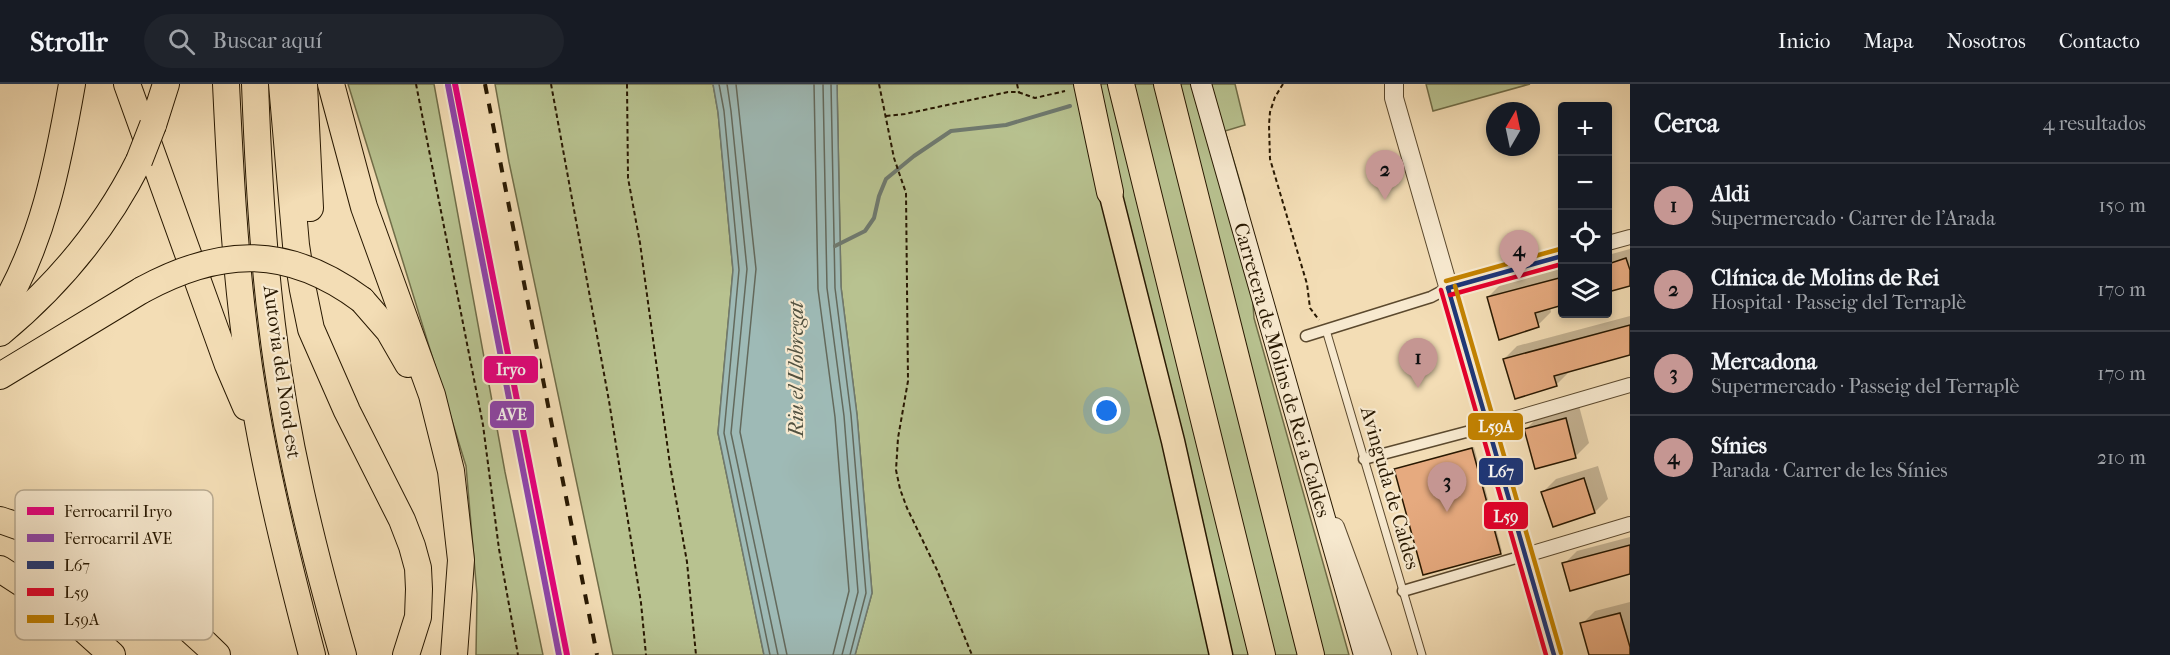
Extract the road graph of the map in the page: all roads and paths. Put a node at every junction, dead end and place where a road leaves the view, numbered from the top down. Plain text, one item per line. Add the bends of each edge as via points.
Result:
1 (72, 84) edge
2 (127, 84) edge
3 (166, 84) edge
4 (226, 84) edge
5 (255, 84) edge
6 (282, 84) edge
7 (304, 84) edge
8 (331, 84) edge
9 (416, 84) edge
10 (551, 84) edge
11 (627, 84) edge
12 (879, 84) edge
13 (1017, 84) edge
14 (1121, 84) edge
15 (1167, 84) edge
16 (1201, 84) edge
17 (1283, 84) edge
18 (1076, 86) edge
19 (1390, 89) edge
20 (1019, 93) junction
21 (886, 117) junction
22 (1110, 192) joint
23 (1630, 237) edge
24 (1612, 242) edge
25 (1558, 257) edge
26 (1448, 288) junction
27 (0, 313) edge
28 (1326, 330) junction
29 (0, 333) edge
30 (1306, 336) dead end
31 (325, 357) junction
32 (0, 376) edge
33 (1630, 385) edge
34 (1489, 426) junction
35 (1303, 444) junction
36 (263, 448) junction
37 (1364, 459) junction
38 (0, 520) edge
39 (1630, 524) edge
40 (15, 526) edge
41 (1526, 555) junction
42 (0, 569) edge
43 (15, 579) edge
44 (1403, 591) junction
45 (95, 640) edge
46 (202, 640) edge
47 (410, 645) edge
48 (112, 655) edge
49 (217, 655) edge
50 (312, 655) edge
51 (343, 655) edge
52 (454, 655) edge
53 (518, 655) edge
54 (646, 655) edge
55 (696, 655) edge
56 (972, 655) edge
57 (1221, 655) edge
58 (1263, 655) edge
59 (1311, 655) edge
60 (1364, 655) edge
61 (1382, 655) edge
62 (1422, 655) edge
63 (1554, 655) edge

1 - 27 highway via 42,222 24,271
2 - 36 highway via 228,365
3 - 29 highway, bridge via 139,161 103,224 68,269
4 - 36 highway, Autovia del Nord-est via 230,182 244,330
5 - 51 highway, Autovia del Nord-est via 259,179 281,386 314,550
6 - 31 highway via 303,290 312,329
7 - 31 highway via 312,246
8 - 52 highway via 364,207 432,395 449,461 461,560
9 - 53 path via 483,425
10 - 54 path via 609,401
11 - 55 path via 628,178 687,562
12 - 21 path
13 - 20 path
14 - 58 highway
15 - 59 highway
16 - 35 main road, Carretera de Molins de Rei a Caldes
17 - 28 path via 1270,112 1270,159 1307,284 1310,308
18 - 20 path via 1045,97
18 - 22 highway via 1101,139
19 - 26 street
20 - 21 path
21 - 56 path via 906,193 908,381 896,470 907,508
22 - 57 main road via 1176,452
23 - 24 street
25 - 26 street
26 - 28 street
26 - 34 street
28 - 30 street
28 - 37 lane, Avinguda de Caldes
31 - 47 highway via 412,546 419,589 418,617
32 - 52 highway, bridge via 142,290 206,263 228,258 272,260 321,274 344,287 362,300 403,352 434,440 447,516
33 - 34 street
34 - 37 street
34 - 41 street
35 - 60 main road, Carretera de Molins de Rei a Caldes
35 - 61 street
36 - 50 highway, Autovia del Nord-est
37 - 44 lane, Avinguda de Caldes
38 - 40 highway
39 - 41 street
41 - 44 street
41 - 63 street
42 - 43 highway
44 - 62 lane, Avinguda de Caldes
45 - 48 highway
46 - 49 highway

